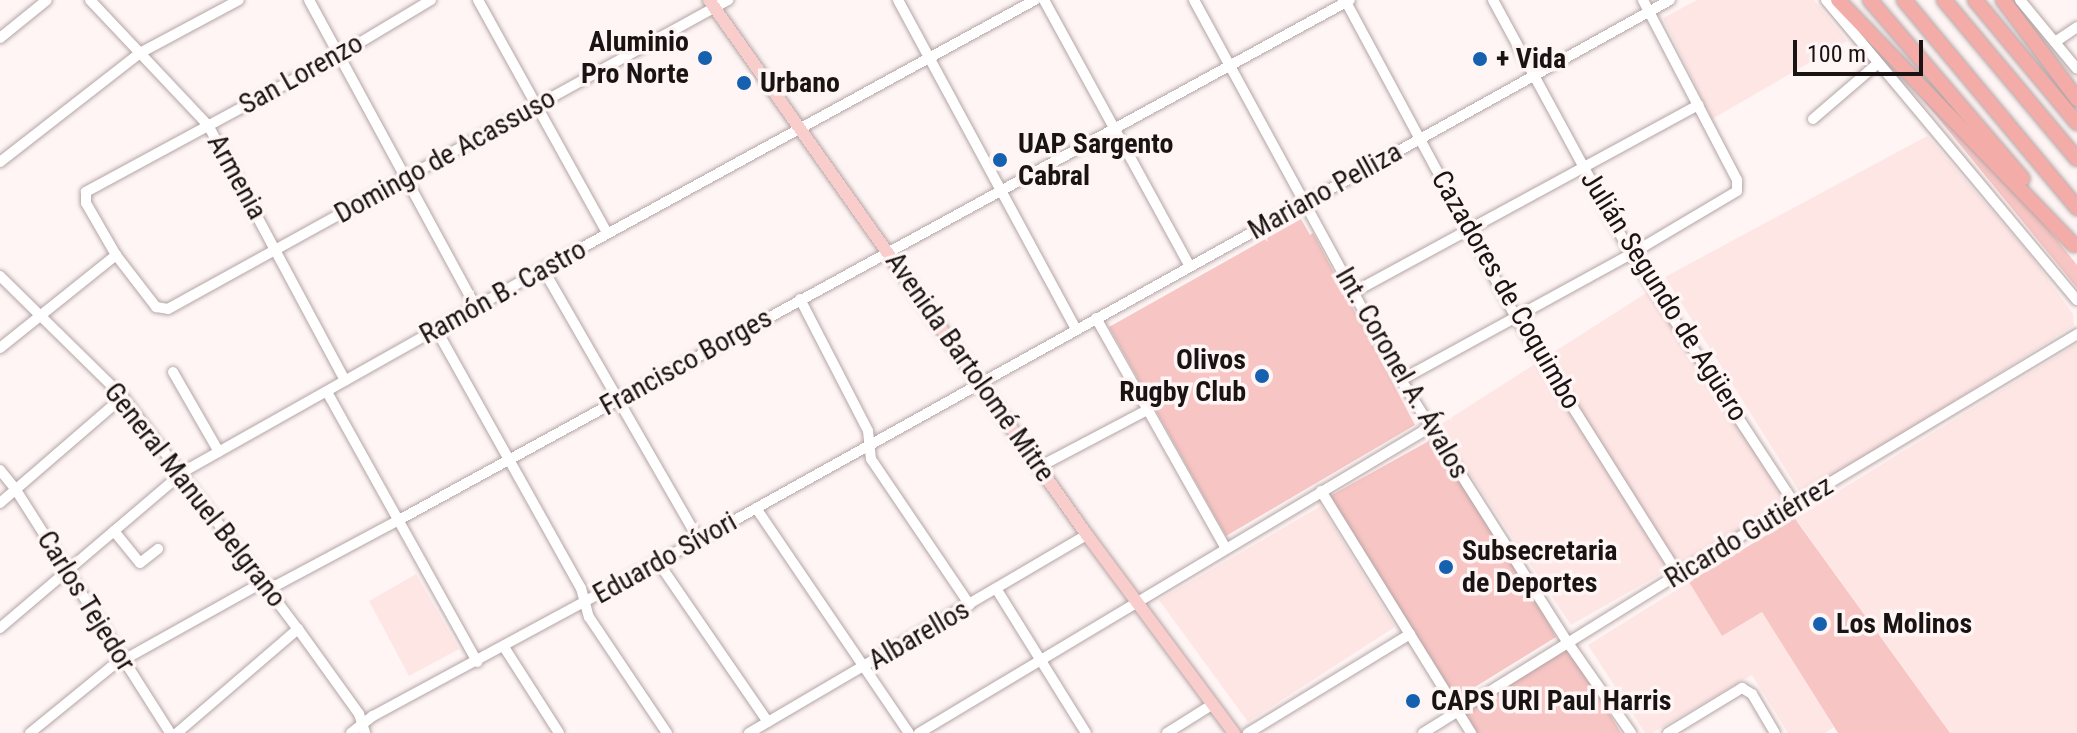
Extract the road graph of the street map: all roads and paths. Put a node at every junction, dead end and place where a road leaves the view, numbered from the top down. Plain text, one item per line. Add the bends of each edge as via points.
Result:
1 (47, 0) edge
2 (90, 0) edge
3 (239, 0) edge
4 (309, 0) edge
5 (431, 0) edge
6 (478, 0) edge
7 (728, 0) edge
8 (898, 0) edge
9 (1035, 0) edge
10 (1044, 0) edge
11 (1194, 0) edge
12 (1493, 0) edge
13 (1643, 0) edge
14 (1670, 0) edge
15 (1826, 0) edge
16 (1838, 0) edge
17 (1870, 0) edge
18 (1904, 0) edge
19 (1944, 0) edge
20 (1975, 0) edge
21 (2003, 0) edge
22 (2020, 0) edge
23 (1347, 1) edge
24 (712, 4) edge
25 (1649, 11) junction
26 (2077, 27) edge
27 (0, 38) edge
28 (2055, 42) junction
29 (140, 53) junction
30 (339, 55) junction
31 (929, 56) junction
32 (1878, 63) junction
33 (1230, 65) junction
34 (2077, 69) edge
35 (1534, 76) junction
36 (2077, 99) edge
37 (536, 105) junction
38 (1698, 105) junction
39 (1813, 119) dead end
40 (2077, 123) edge
41 (208, 125) junction
42 (800, 126) junction
43 (1116, 128) junction
44 (1419, 139) junction
45 (2077, 159) edge
46 (0, 162) edge
47 (1584, 167) junction
48 (406, 176) junction
49 (1001, 190) junction
50 (1305, 201) junction
51 (2077, 208) edge
52 (1470, 229) junction
53 (607, 233) junction
54 (2076, 247) edge
55 (276, 249) junction
56 (889, 251) junction
57 (1631, 254) junction
58 (116, 255) junction
59 (1189, 265) junction
60 (543, 269) junction
61 (0, 276) edge
62 (1354, 292) junction
63 (800, 299) junction
64 (2077, 300) edge
65 (476, 307) junction
66 (41, 314) junction
67 (1516, 317) junction
68 (1096, 318) junction
69 (436, 329) junction
70 (1076, 329) junction
71 (2077, 334) edge
72 (0, 348) edge
73 (173, 372) dead end
74 (1401, 380) junction
75 (345, 381) junction
76 (981, 384) junction
77 (327, 392) junction
78 (123, 397) junction
79 (618, 399) junction
80 (1147, 410) junction
81 (1430, 427) junction
82 (869, 445) junction
83 (219, 452) junction
84 (508, 461) junction
85 (1039, 467) junction
86 (0, 470) edge
87 (183, 472) junction
88 (16, 490) junction
89 (1321, 491) junction
90 (0, 503) edge
91 (1795, 505) junction
92 (756, 508) junction
93 (397, 521) junction
94 (114, 531) junction
95 (1087, 535) junction
96 (699, 540) junction
97 (1225, 547) junction
98 (158, 549) dead end
99 (658, 562) junction
100 (67, 570) junction
101 (1678, 574) junction
102 (267, 586) junction
103 (997, 590) junction
104 (1136, 600) junction
105 (583, 603) junction
106 (970, 605) junction
107 (0, 628) edge
108 (298, 629) junction
109 (1410, 634) junction
110 (1568, 643) junction
111 (504, 647) junction
112 (1040, 660) junction
113 (122, 661) junction
114 (477, 662) junction
115 (865, 666) junction
116 (1213, 704) junction
117 (1459, 711) junction
118 (768, 722) junction
119 (363, 728) edge
120 (30, 733) edge
121 (170, 733) edge
122 (177, 733) edge
123 (351, 733) edge
124 (559, 733) edge
125 (667, 733) edge
126 (749, 733) edge
127 (909, 733) edge
128 (919, 733) edge
129 (1086, 733) edge
130 (1167, 733) edge
131 (1234, 733) edge
132 (1248, 733) edge
133 (1423, 733) edge
134 (1471, 733) edge
135 (1631, 733) edge
136 (1668, 733) edge
137 (1775, 733) edge

1 - 27 street
2 - 29 street, Armenia
3 - 29 street
4 - 30 street
5 - 30 street, San Lorenzo
6 - 37 street
7 - 24 street, Domingo de Acassuso
8 - 31 street
9 - 31 street, Ramón B. Castro
10 - 43 street
11 - 33 street, Int. Coronel A. Ávalos
12 - 35 street, Julián Segundo de Agüero
13 - 25 street
14 - 25 street, Mariano Pelliza
15 - 32 street
16 - 54 highway
17 - 54 highway
18 - 51 highway
19 - 45 highway
20 - 40 highway
21 - 36 highway
22 - 28 street
23 - 33 street, Francisco Borges
23 - 44 street, Cazadores de Coquimbo
24 - 37 street, Domingo de Acassuso
24 - 42 main road, Avenida Bartolomé Mitre
25 - 35 street, Mariano Pelliza
25 - 38 street
26 - 28 street
28 - 34 street
29 - 41 street, Armenia
29 - 46 street
30 - 41 street, San Lorenzo
30 - 48 street
31 - 42 street, Ramón B. Castro
31 - 49 street
32 - 39 street
32 - 64 street
33 - 43 street, Francisco Borges
33 - 50 street, Int. Coronel A. Ávalos
35 - 44 street, Mariano Pelliza
35 - 47 street, Julián Segundo de Agüero
37 - 48 street, Domingo de Acassuso
37 - 53 street
38 - 47 street
38 - 57 street via 1737,180 1737,191
41 - 55 street, Armenia
41 - 58 street, San Lorenzo via 86,192 86,203
42 - 53 street, Ramón B. Castro
42 - 56 main road, Avenida Bartolomé Mitre
43 - 49 street, Francisco Borges
43 - 59 street
44 - 50 street, Mariano Pelliza
44 - 52 street, Cazadores de Coquimbo
47 - 52 street
47 - 57 street, Julián Segundo de Agüero
48 - 55 street, Domingo de Acassuso
48 - 65 street
49 - 56 street, Francisco Borges
49 - 70 street
50 - 59 street, Mariano Pelliza
50 - 62 street, Int. Coronel A. Ávalos
52 - 62 street
52 - 67 street, Cazadores de Coquimbo
53 - 60 street, Ramón B. Castro
55 - 58 street, Domingo de Acassuso via 161,310
55 - 75 street, Armenia
56 - 63 street, Francisco Borges
56 - 76 main road, Avenida Bartolomé Mitre
57 - 67 street
57 - 91 street, Julián Segundo de Agüero
58 - 66 street
59 - 68 street, Mariano Pelliza
60 - 65 street, Ramón B. Castro
60 - 79 street
61 - 66 street, General Manuel Belgrano
62 - 74 street, Int. Coronel A. Ávalos
63 - 79 street, Francisco Borges
63 - 82 street via 868,431
65 - 69 street, Ramón B. Castro
66 - 72 street
66 - 78 street, General Manuel Belgrano
67 - 74 street
67 - 101 street, Cazadores de Coquimbo
68 - 70 street, Mariano Pelliza
68 - 80 street
69 - 75 street, Ramón B. Castro
69 - 84 street
70 - 76 street, Mariano Pelliza
71 - 91 street, Ricardo Gutiérrez
73 - 83 street
74 - 81 street, Int. Coronel A. Ávalos
75 - 77 street, Ramón B. Castro
76 - 82 street, Eduardo Sívori
76 - 85 main road, Avenida Bartolomé Mitre
77 - 83 street, Ramón B. Castro
77 - 93 street
78 - 87 street, General Manuel Belgrano
78 - 88 street
79 - 84 street, Francisco Borges
79 - 96 street
80 - 85 street
80 - 97 street
81 - 89 street
81 - 110 street, Int. Coronel A. Ávalos
82 - 92 street, Eduardo Sívori
82 - 106 street via 871,459
83 - 87 street, Ramón B. Castro
84 - 93 street, Francisco Borges
84 - 105 street via 581,588
85 - 95 main road, Avenida Bartolomé Mitre
86 - 88 street, Carlos Tejedor
87 - 94 street, Ramón B. Castro
87 - 102 street, General Manuel Belgrano
88 - 90 street
88 - 100 street, Carlos Tejedor
89 - 97 street
89 - 109 street
91 - 101 street, Ricardo Gutiérrez
92 - 96 street, Eduardo Sívori
92 - 115 street
93 - 102 street, Francisco Borges
93 - 114 street
94 - 98 street via 140,563
94 - 100 street, Ramón B. Castro
95 - 103 street, Albarellos
95 - 104 main road, Avenida Bartolomé Mitre
96 - 99 street, Eduardo Sívori
97 - 104 street
99 - 105 street, Eduardo Sívori
99 - 118 street
100 - 107 street, Ramón B. Castro
100 - 113 street, Carlos Tejedor
101 - 110 street, Ricardo Gutiérrez
102 - 108 street, General Manuel Belgrano
102 - 113 street, Francisco Borges via 256,586
103 - 106 street, Albarellos
103 - 112 street
104 - 112 street
104 - 116 main road, Avenida Bartolomé Mitre
105 - 111 street, Eduardo Sívori
105 - 125 street
106 - 115 street, Albarellos
108 - 119 street, General Manuel Belgrano
108 - 122 street
109 - 117 street
109 - 132 street
110 - 117 street, Ricardo Gutiérrez
110 - 135 street, Int. Coronel A. Ávalos
111 - 114 street, Eduardo Sívori
111 - 124 street
112 - 128 street
112 - 129 street
113 - 120 street, Francisco Borges
113 - 121 street, Carlos Tejedor
114 - 119 street, Eduardo Sívori
115 - 118 street, Albarellos
115 - 127 street
116 - 130 street
116 - 131 main road, Avenida Bartolomé Mitre
117 - 133 street, Ricardo Gutiérrez
117 - 134 street
118 - 126 street, Albarellos
119 - 123 street, Eduardo Sívori
136 - 137 street via 1742,688

